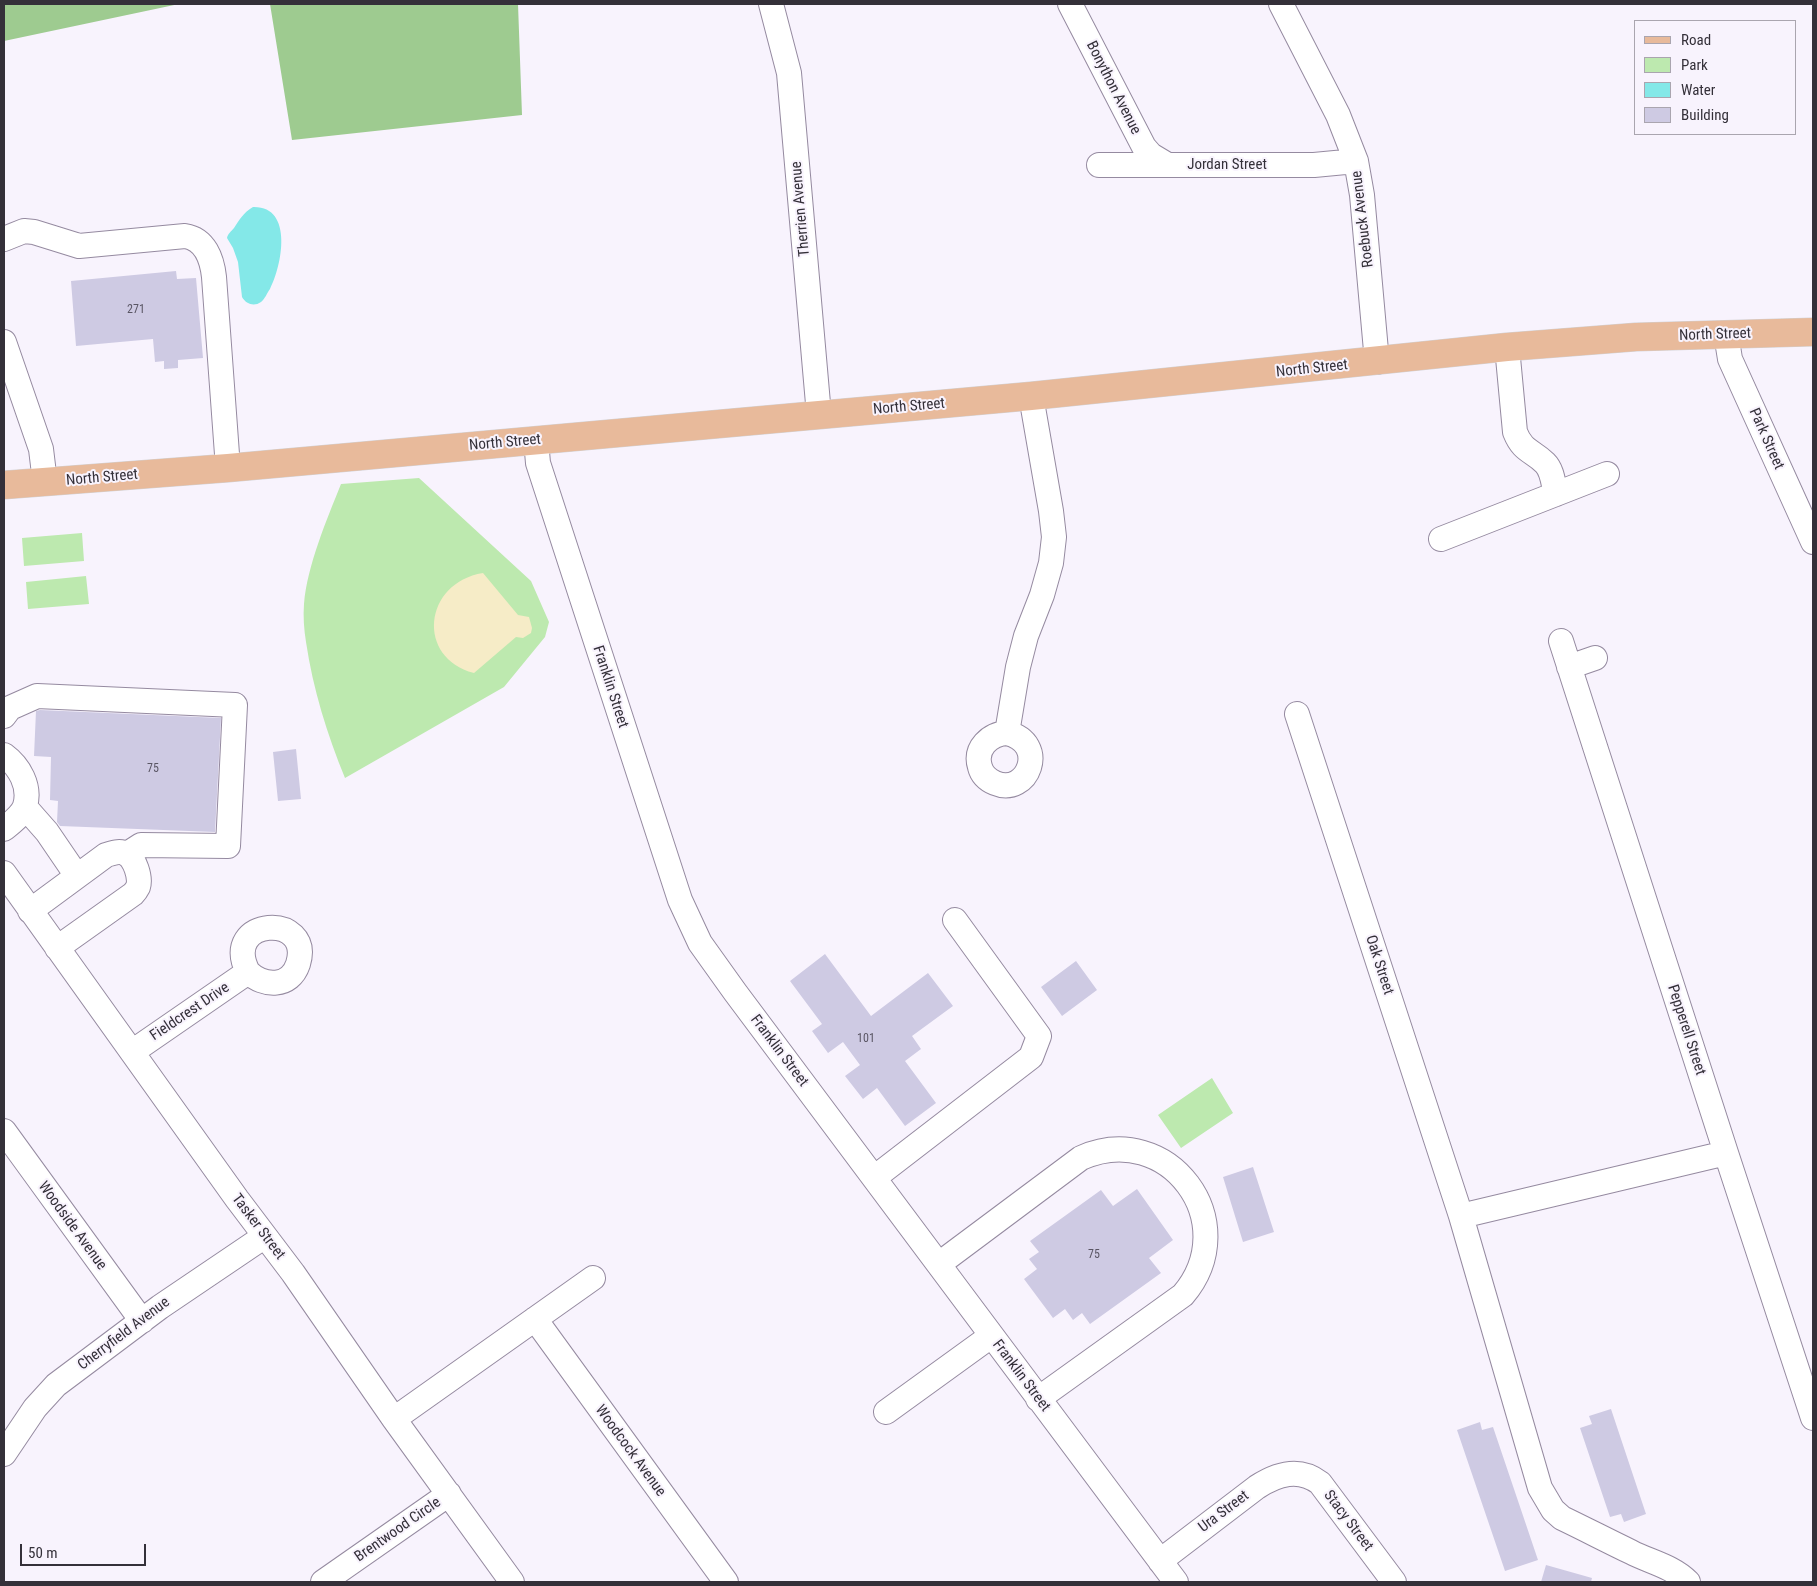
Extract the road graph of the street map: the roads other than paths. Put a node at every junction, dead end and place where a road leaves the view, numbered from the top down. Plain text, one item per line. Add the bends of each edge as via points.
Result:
1 (771, 4) edge
2 (1070, 4) edge
3 (1281, 4) edge
4 (1356, 161) junction
5 (1166, 164) junction
6 (1099, 165) dead end
7 (4, 239) edge
8 (1813, 332) edge
9 (1726, 334) junction
10 (4, 342) edge
11 (1507, 347) junction
12 (1377, 362) junction
13 (1031, 396) junction
14 (819, 415) junction
15 (536, 440) junction
16 (228, 468) junction
17 (1607, 474) dead end
18 (45, 482) junction
19 (4, 485) edge
20 (1556, 494) junction
21 (1442, 539) dead end
22 (1813, 542) edge
23 (1561, 641) dead end
24 (1595, 658) dead end
25 (1569, 667) junction
26 (1297, 714) dead end
27 (4, 716) edge
28 (1007, 733) dead end
29 (4, 755) edge
30 (25, 807) junction
31 (4, 829) edge
32 (127, 854) junction
33 (4, 873) edge
34 (77, 876) junction
35 (30, 911) junction
36 (954, 920) dead end
37 (57, 948) junction
38 (248, 972) dead end
39 (132, 1052) junction
40 (4, 1131) edge
41 (1726, 1153) junction
42 (874, 1178) junction
43 (1461, 1216) junction
44 (265, 1236) junction
45 (939, 1264) junction
46 (593, 1278) dead end
47 (535, 1319) junction
48 (142, 1320) junction
49 (991, 1336) junction
50 (1038, 1399) junction
51 (886, 1412) dead end
52 (1813, 1418) edge
53 (394, 1419) junction
54 (4, 1454) edge
55 (1293, 1473) joint
56 (449, 1494) junction
57 (1160, 1561) junction
58 (323, 1582) edge
59 (512, 1582) edge
60 (726, 1582) edge
61 (1176, 1582) edge
62 (1394, 1582) edge
63 (1688, 1582) edge

1 - 14 street, Therrien Avenue via 789,73
2 - 5 street, Bonython Avenue via 1144,147
3 - 4 street, Roebuck Avenue via 1338,115
4 - 5 street, Jordan Street via 1314,165
4 - 12 street, Roebuck Avenue
5 - 6 street, Jordan Street
7 - 16 street via 24,231 80,246 185,236 202,245 212,262 214,276
8 - 9 main road, North Street
9 - 11 main road, North Street
9 - 22 street, Park Street via 1730,359
10 - 18 street via 41,449
11 - 12 main road, North Street
11 - 20 street via 1515,432 1526,450 1550,470
12 - 13 main road, North Street
13 - 14 main road, North Street
13 - 28 street via 1054,537 1047,579 1018,667
14 - 15 main road, North Street
15 - 16 main road, North Street
15 - 42 street, Franklin Street via 538,463 680,900 700,943 717,968
16 - 18 main road, North Street
17 - 20 street
18 - 19 main road, North Street
20 - 21 street
23 - 25 street, Pepperell Street
24 - 25 street
25 - 41 street, Pepperell Street
26 - 43 street, Oak Street
27 - 32 street via 10,708 37,696 235,705 228,846 141,845
29 - 30 street via 24,779
30 - 31 street
30 - 34 street via 48,832
32 - 34 street via 106,855
32 - 37 street via 137,872 138,888
33 - 35 street, Tasker Street
34 - 35 street
35 - 37 street, Tasker Street
36 - 42 street via 1039,1036 1031,1057
37 - 39 street, Tasker Street
38 - 39 street, Fieldcrest Drive
39 - 44 street, Tasker Street
40 - 48 street, Woodside Avenue
41 - 43 street
41 - 52 street, Pepperell Street
42 - 45 street, Franklin Street
43 - 63 street, Oak Street via 1540,1488 1553,1510 1562,1518 1633,1554 1663,1565
44 - 48 street, Cherryfield Avenue
44 - 53 street, Tasker Street
45 - 49 street, Franklin Street
45 - 50 street via 1082,1158 1095,1152 1127,1150 1152,1157 1187,1182 1200,1206 1206,1235 1205,1250 1191,1285 1182,1295
46 - 47 street
47 - 53 street
47 - 60 street, Woodcock Avenue
48 - 54 street, Cherryfield Avenue via 56,1385 35,1408
49 - 50 street, Franklin Street
49 - 51 street
50 - 57 street, Franklin Street
53 - 56 street, Tasker Street
55 - 57 street, Ura Street via 1257,1487
55 - 62 street, Stacy Street via 1320,1483
56 - 58 street, Brentwood Circle
56 - 59 street, Tasker Street
57 - 61 street, Franklin Street

